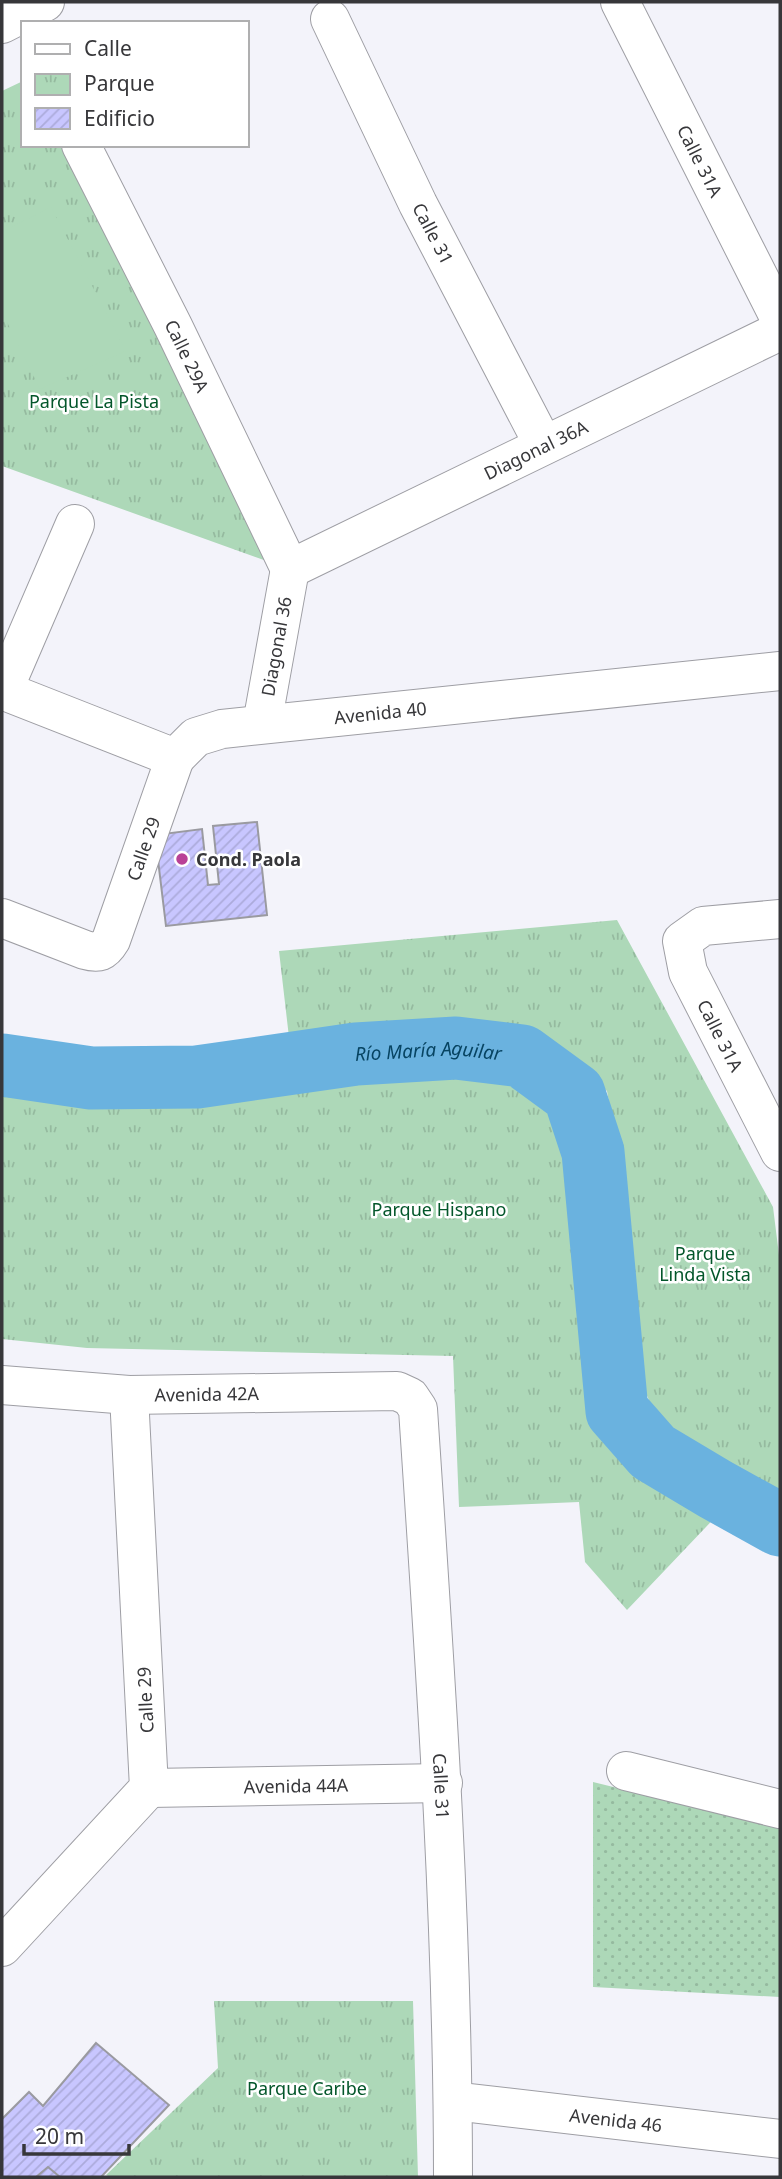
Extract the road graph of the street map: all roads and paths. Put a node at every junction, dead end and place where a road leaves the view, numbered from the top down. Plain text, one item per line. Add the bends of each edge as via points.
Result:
1 (45, 2) edge
2 (620, 2) edge
3 (330, 19) dead end
4 (2, 24) edge
5 (82, 147) edge
6 (780, 319) edge
7 (780, 331) edge
8 (543, 444) junction
9 (75, 524) dead end
10 (290, 569) junction
11 (780, 671) edge
12 (2, 690) edge
13 (262, 724) junction
14 (174, 758) junction
15 (2, 918) edge
16 (780, 919) edge
17 (780, 1152) edge
18 (2, 1385) edge
19 (129, 1395) junction
20 (410, 1397) joint
21 (626, 1771) dead end
22 (443, 1783) junction
23 (149, 1788) junction
24 (780, 1808) edge
25 (2, 1947) edge
26 (453, 2101) junction
27 (780, 2139) edge
28 (453, 2177) edge

1 - 4 main road
2 - 6 main road, Calle 31A
3 - 8 main road, Calle 31 via 418,204
5 - 10 main road, Calle 29A
7 - 8 main road, Diagonal 36A
8 - 10 main road, Diagonal 36A
9 - 12 main road
10 - 13 main road, Diagonal 36
11 - 13 main road, Avenida 40
12 - 14 main road
13 - 14 main road, Avenida 40 via 196,737
14 - 15 main road, Calle 29 via 106,950 96,953
16 - 17 main road, Calle 31A via 703,926 682,941 688,972
18 - 19 main road, Avenida 42A
19 - 20 main road, Avenida 42A via 397,1391
19 - 23 main road, Calle 29
20 - 22 main road, Calle 31 via 418,1409
21 - 24 main road
22 - 23 main road, Avenida 44A
22 - 26 main road, Calle 31
23 - 25 main road
26 - 27 main road, Avenida 46
26 - 28 main road, Calle 31

